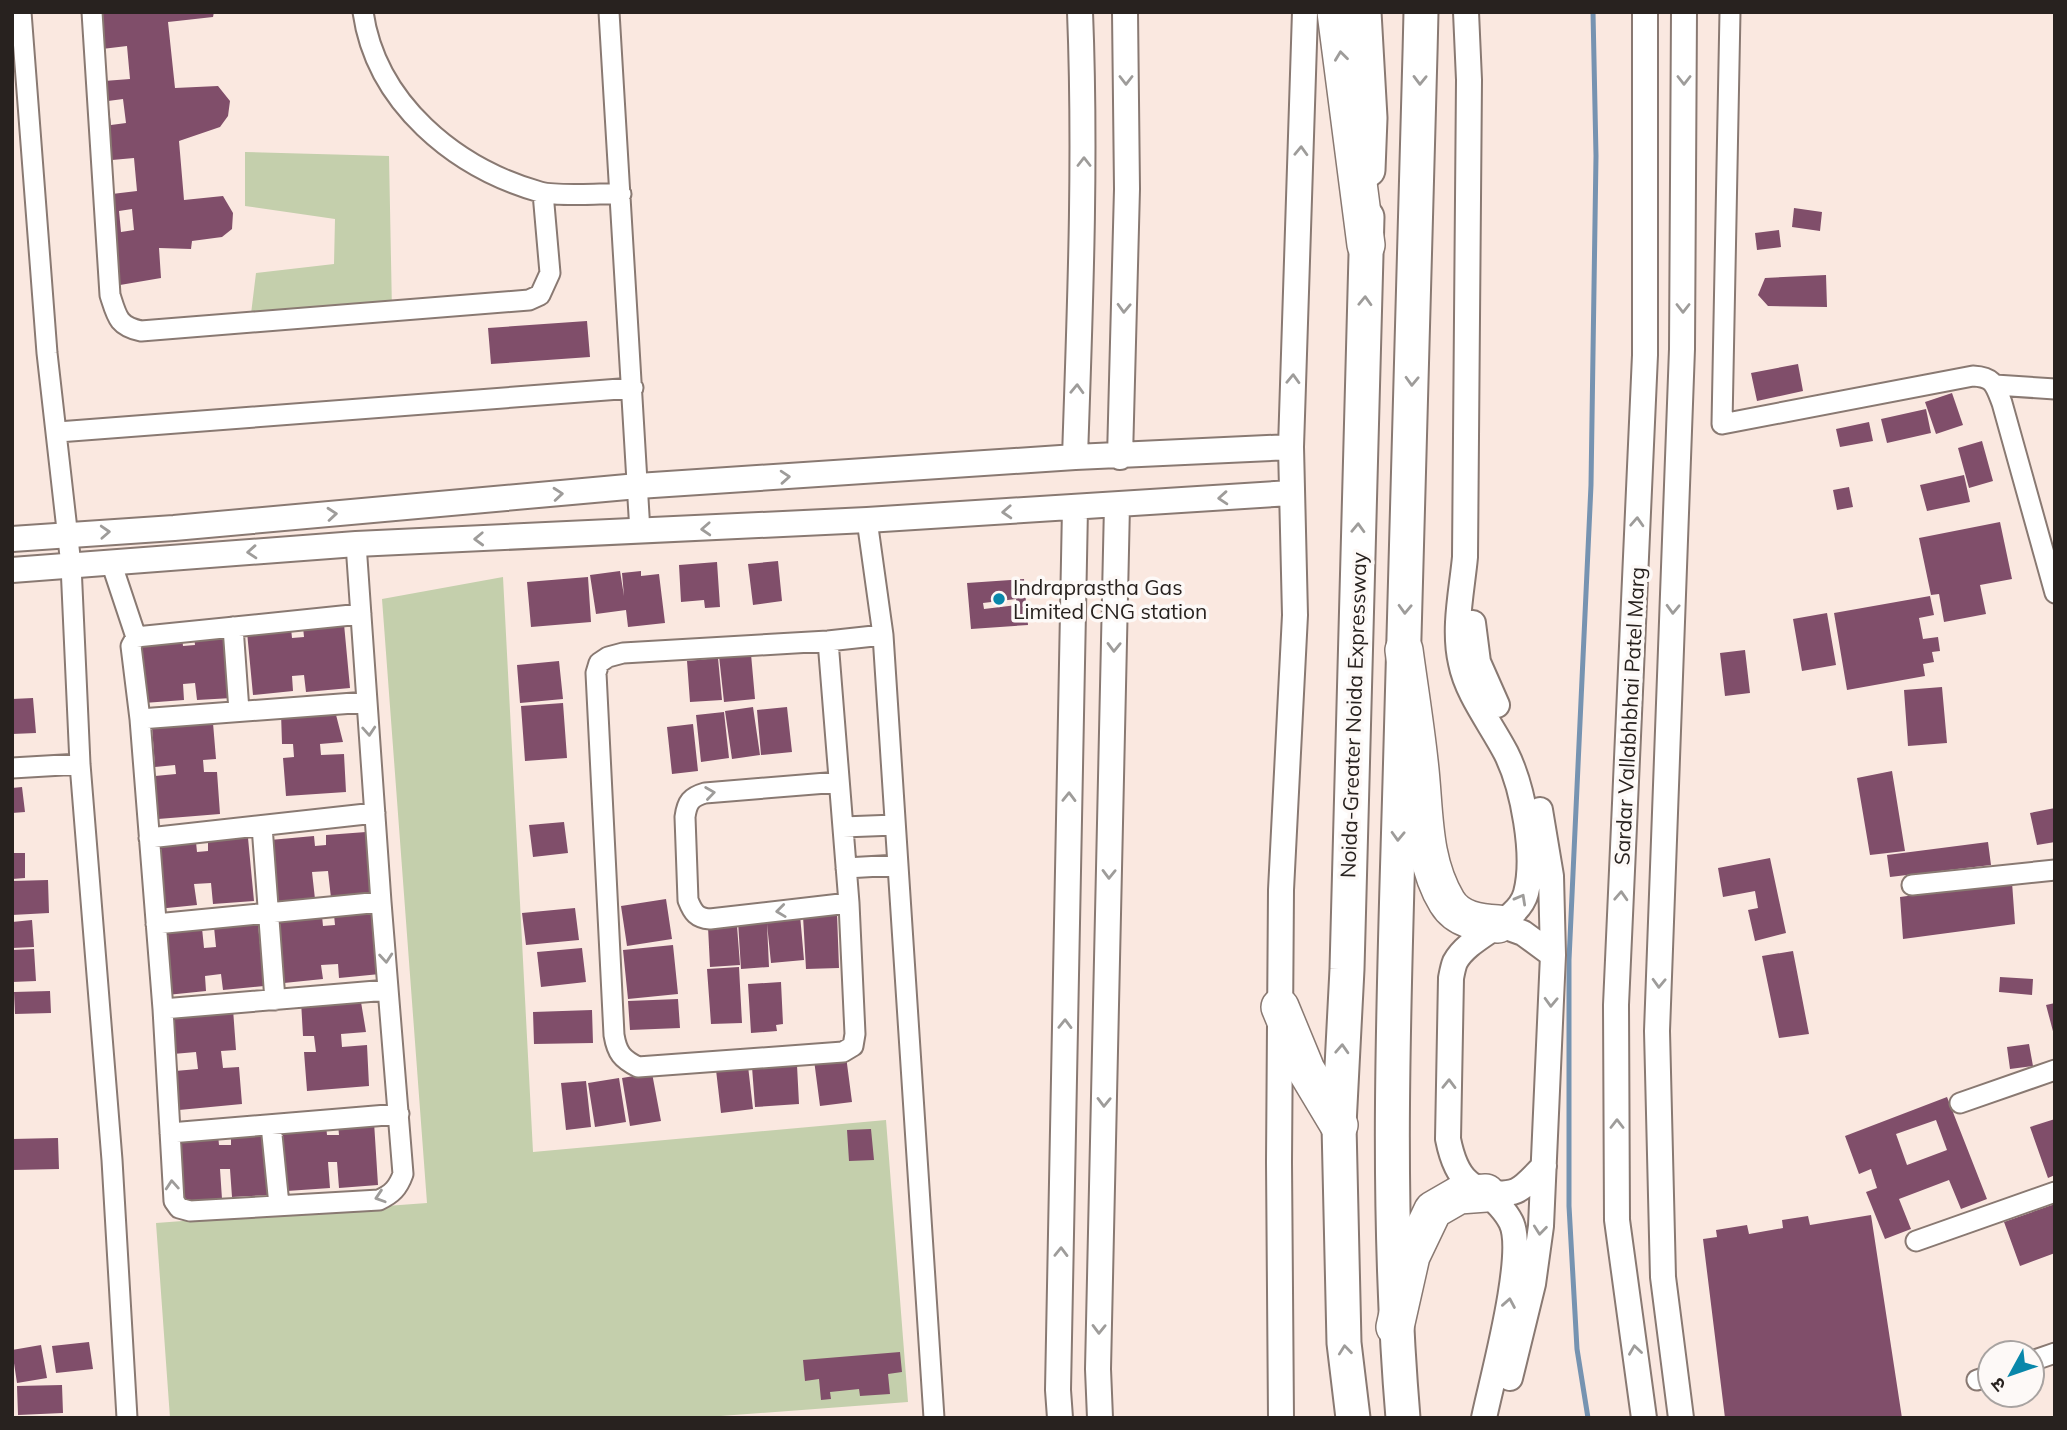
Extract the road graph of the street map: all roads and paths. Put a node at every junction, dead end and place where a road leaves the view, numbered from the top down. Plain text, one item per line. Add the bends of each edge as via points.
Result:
1 (21, 12) edge
2 (92, 12) edge
3 (363, 12) edge
4 (609, 12) edge
5 (1080, 12) edge
6 (1125, 12) edge
7 (1305, 12) edge
8 (1336, 12) edge
9 (1364, 12) edge
10 (1421, 12) edge
11 (1466, 12) edge
12 (1645, 12) edge
13 (1684, 12) edge
14 (1730, 12) edge
15 (543, 193) junction
16 (621, 194) junction
17 (1366, 245) junction
18 (1995, 385) junction
19 (632, 388) junction
20 (2055, 389) edge
21 (58, 432) junction
22 (1291, 447) junction
23 (1075, 457) junction
24 (1119, 457) junction
25 (638, 486) junction
26 (1292, 493) junction
27 (1117, 505) junction
28 (1075, 508) junction
29 (867, 520) junction
30 (640, 532) junction
31 (69, 534) junction
32 (12, 539) edge
33 (356, 544) junction
34 (1465, 557) junction
35 (111, 562) junction
36 (71, 565) junction
37 (12, 570) edge
38 (2055, 593) edge
39 (361, 614) junction
40 (233, 627) junction
41 (883, 635) junction
42 (135, 636) junction
43 (828, 641) junction
44 (1404, 650) junction
45 (367, 702) junction
46 (239, 710) junction
47 (140, 719) junction
48 (80, 764) junction
49 (12, 768) edge
50 (839, 782) junction
51 (375, 813) junction
52 (895, 825) junction
53 (262, 826) junction
54 (843, 827) junction
55 (149, 838) junction
56 (898, 865) junction
57 (846, 868) junction
58 (2055, 870) edge
59 (1912, 885) dead end
60 (381, 902) junction
61 (849, 903) junction
62 (269, 913) junction
63 (1498, 923) junction
64 (156, 924) junction
65 (1553, 955) junction
66 (388, 990) junction
67 (275, 1000) junction
68 (1280, 1007) junction
69 (163, 1009) junction
70 (2055, 1070) edge
71 (1960, 1102) dead end
72 (399, 1114) junction
73 (271, 1125) junction
74 (1339, 1125) junction
75 (170, 1133) junction
76 (1544, 1166) junction
77 (2055, 1192) edge
78 (1486, 1193) junction
79 (279, 1205) junction
80 (1916, 1241) dead end
81 (1395, 1327) junction
82 (127, 1418) edge
83 (934, 1418) edge
84 (1060, 1418) edge
85 (1100, 1418) edge
86 (1281, 1418) edge
87 (1353, 1418) edge
88 (1403, 1418) edge
89 (1484, 1418) edge
90 (1500, 1418) edge
91 (1644, 1418) edge
92 (1681, 1418) edge

1 - 21 street via 47,353
2 - 15 street via 110,295 125,327 141,331 529,300 540,295 550,273
3 - 15 street via 367,36 388,84 424,128 487,171
4 - 16 street
23 -> 5 street via 1084,215
6 -> 24 street via 1127,189
22 -> 7 street
17 -> 8 highway
9 - 17 highway, Noida-Greater Noida Expressway via 1370,118
10 -> 44 highway
11 - 34 street
91 -> 12 street, Sardar Vallabhbhai Patel Marg via 1617,1220 1616,1005 1645,355
13 -> 92 street, Sardar Vallabhbhai Patel Marg via 1682,349 1657,1031 1662,1277
14 - 18 street via 1722,424 1973,376 1986,377
15 - 16 street
16 - 19 street
74 -> 17 highway, Noida-Greater Noida Expressway
18 - 20 street
18 - 38 street
19 - 21 street
19 - 25 street
21 - 31 street
22 - 24 street
22 - 26 street
23 - 24 street
25 -> 23 street
25 - 30 street
31 -> 25 street
26 -> 27 street
26 - 68 street via 1295,615
27 - 28 street
27 -> 85 street
28 -> 29 street
84 -> 28 street
29 -> 30 street
29 - 41 street
30 -> 33 street
31 - 32 street
31 - 36 street
33 -> 35 street
33 - 39 street
63 -> 34 street via 1526,894 1528,829 1507,755 1460,661
34 - 65 street via 1478,662 1535,789 1551,876
35 - 36 street
35 - 42 street
36 - 37 street
36 - 48 street
39 - 40 street
39 - 45 street
40 - 42 street
40 - 46 street
41 - 43 street
41 - 52 street
42 - 47 street via 131,646
43 - 50 street
43 - 61 street via 623,653 599,663 614,1035 623,1060 638,1067 843,1052 853,1046
44 - 63 highway via 1427,854 1448,903 1463,918
44 -> 81 highway via 1394,977
45 - 46 street
45 -> 51 street
46 - 47 street
47 - 55 street
48 - 49 street
48 - 82 street via 112,1160
50 - 54 street
61 -> 50 street via 710,919 693,912 688,900 685,817 693,796
51 - 53 street
51 - 60 street
52 - 54 street
52 - 56 street
53 - 55 street
53 - 62 street
54 - 57 street
55 - 64 street
56 - 57 street
56 - 83 street
57 - 61 street
58 - 59 street
60 - 62 street
60 -> 66 street
62 - 64 street
62 - 67 street
63 - 65 street via 1523,933
78 -> 63 street via 1467,1182 1450,1152 1451,978 1464,950
64 - 69 street
65 -> 76 street
66 - 67 street
66 - 72 street
67 - 69 street
68 - 74 highway via 1306,1070
68 - 86 street
69 - 75 street
70 - 71 street
72 - 73 street
72 -> 79 street via 403,1174 390,1194 379,1200
73 - 75 street
73 - 79 street
87 -> 74 highway, Noida-Greater Noida Expressway via 1344,1343
79 -> 75 street via 179,1208 172,1192
76 - 78 street via 1522,1189 1508,1195
76 -> 90 street via 1533,1284
77 - 80 street
78 - 81 highway via 1460,1195 1433,1210 1411,1256
89 -> 78 street via 1510,1300 1515,1235 1511,1221
81 - 88 highway

